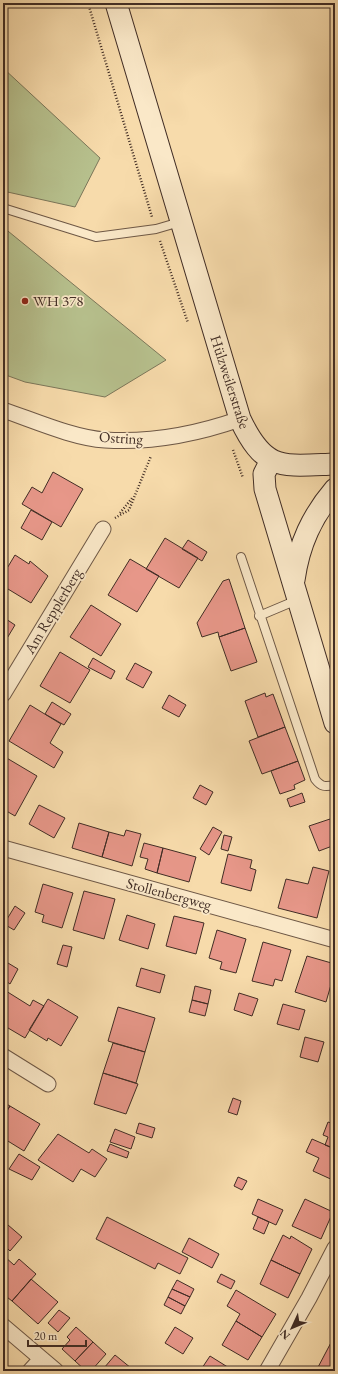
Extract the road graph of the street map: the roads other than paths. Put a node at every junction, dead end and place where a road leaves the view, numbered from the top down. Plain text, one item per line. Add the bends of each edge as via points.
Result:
1 (116, 3) edge
2 (3, 208) edge
3 (181, 222) junction
4 (3, 410) edge
5 (240, 419) junction
6 (271, 460) junction
7 (335, 464) edge
8 (335, 489) edge
9 (103, 529) road end
10 (241, 557) dead end
11 (295, 593) junction
12 (259, 616) junction
13 (3, 694) edge
14 (335, 723) edge
15 (335, 785) edge
16 (3, 848) edge
17 (335, 940) edge
18 (3, 1056) edge
19 (48, 1084) dead end
20 (335, 1248) edge
21 (3, 1326) edge
22 (41, 1359) junction
23 (30, 1371) edge
24 (56, 1371) edge
25 (267, 1371) edge

1 - 3 street, Hülzweilerstraße
2 - 3 lane via 96,237 156,229
3 - 5 street, Hülzweilerstraße
4 - 5 street, Ostring via 63,430 104,440 158,440
5 - 6 street, Hülzweilerstraße via 257,450
6 - 7 street via 282,465
6 - 11 street via 264,474 265,489
8 - 11 street via 307,529 298,555
9 - 13 street, Am Repplerberg
10 - 12 lane
11 - 12 lane
11 - 14 street
12 - 15 lane via 315,779 325,786
16 - 17 street, Stollenbergweg
18 - 19 street
20 - 25 street
21 - 22 street
22 - 23 street
22 - 24 street

